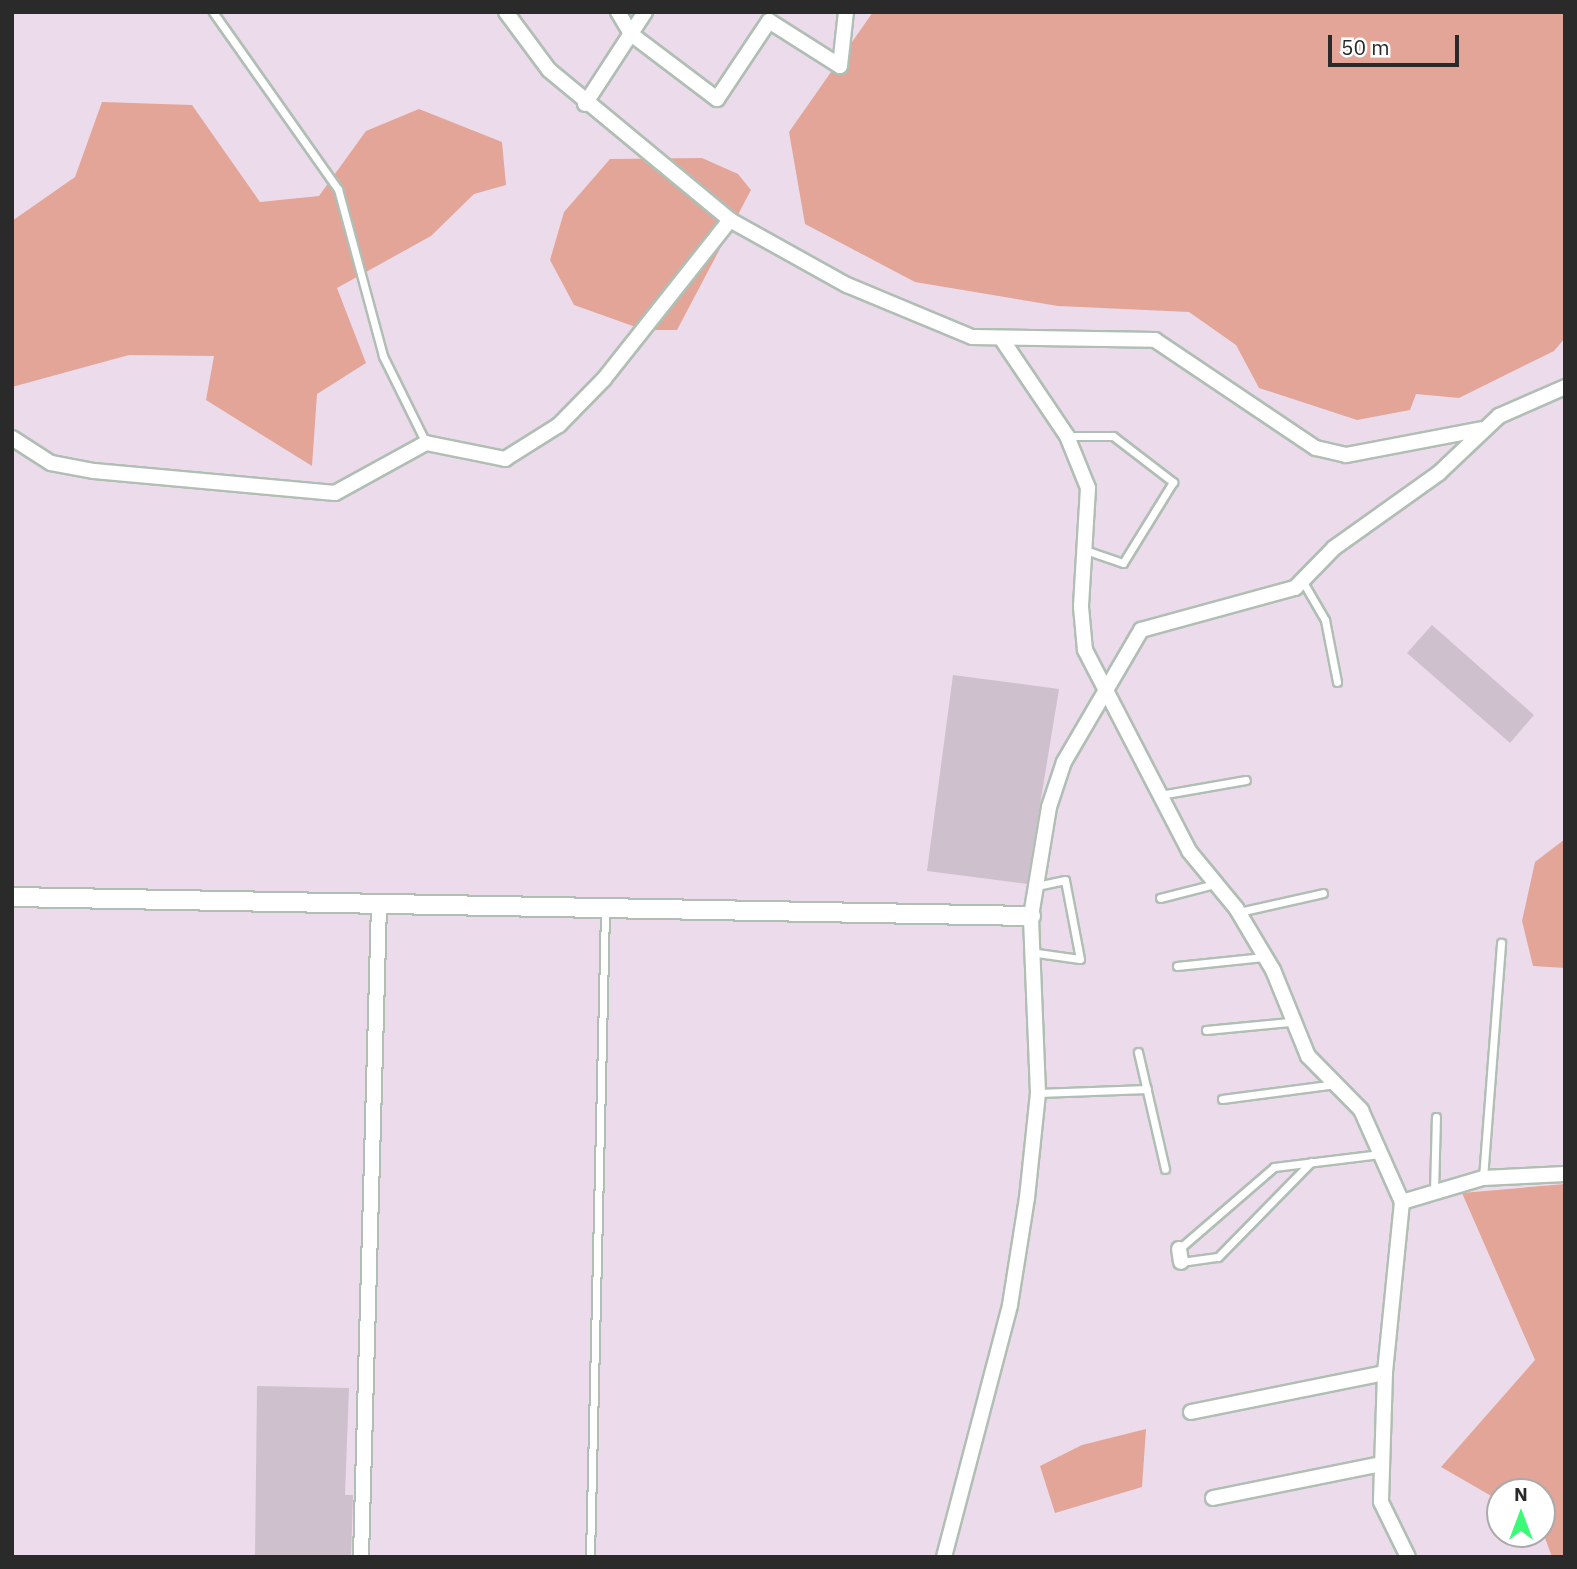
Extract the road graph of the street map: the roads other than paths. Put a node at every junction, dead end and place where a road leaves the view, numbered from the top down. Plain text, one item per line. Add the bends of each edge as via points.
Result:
1 (212, 12) edge
2 (506, 12) edge
3 (618, 12) edge
4 (645, 12) edge
5 (846, 12) edge
6 (631, 34) junction
7 (585, 104) junction
8 (730, 220) junction
9 (1003, 341) junction
10 (1565, 387) edge
11 (1482, 429) junction
12 (1067, 436) junction
13 (12, 438) edge
14 (426, 443) junction
15 (1088, 551) junction
16 (1303, 582) junction
17 (1337, 682) dead end
18 (1105, 691) junction
19 (1246, 780) dead end
20 (1159, 795) junction
21 (1216, 884) junction
22 (1037, 886) junction
23 (1323, 893) dead end
24 (12, 897) edge
25 (1160, 898) dead end
26 (379, 904) junction
27 (605, 908) junction
28 (1238, 912) junction
29 (1031, 916) junction
30 (1501, 943) dead end
31 (1037, 953) junction
32 (1265, 957) junction
33 (1177, 966) dead end
34 (1290, 1022) junction
35 (1206, 1031) dead end
36 (1138, 1052) dead end
37 (1340, 1083) junction
38 (1147, 1089) junction
39 (1038, 1093) junction
40 (1222, 1099) dead end
41 (1436, 1117) dead end
42 (1381, 1153) junction
43 (1311, 1162) junction
44 (1165, 1168) dead end
45 (1565, 1174) edge
46 (1483, 1178) junction
47 (1434, 1192) junction
48 (1402, 1202) junction
49 (1385, 1373) junction
50 (1191, 1412) dead end
51 (1381, 1464) junction
52 (1213, 1498) dead end
53 (361, 1557) edge
54 (590, 1557) edge
55 (944, 1557) edge
56 (1408, 1557) edge

1 - 14 lane via 338,190 383,356
2 - 7 street via 549,70
3 - 6 street
4 - 6 street
5 - 6 street via 841,66 769,21 717,99
6 - 7 street
7 - 8 street
8 - 9 street via 847,285 972,337
8 - 14 street via 559,425 505,459
9 - 11 street via 1155,340 1316,447 1346,454
9 - 12 street
10 - 11 street
11 - 16 street via 1473,444 1334,548
12 - 15 street via 1088,488
12 - 15 lane via 1112,436 1173,482 1123,563
13 - 14 street via 51,463 94,471 335,493
15 - 18 street via 1081,607 1086,650
16 - 17 lane via 1325,620
16 - 18 street via 1141,630
18 - 20 street
18 - 22 street via 1064,762 1049,807
19 - 20 lane
20 - 21 street
21 - 25 lane
21 - 28 street
22 - 29 street
22 - 31 lane via 1065,880 1080,959
23 - 28 lane
24 - 26 street
26 - 27 street
26 - 53 street
27 - 29 street
27 - 54 lane
28 - 32 street
29 - 31 street
30 - 46 lane
31 - 39 street
32 - 33 lane
32 - 34 street
34 - 35 lane
34 - 37 street via 1308,1056
36 - 38 lane
37 - 40 lane
37 - 42 street
38 - 39 lane
38 - 44 lane
39 - 55 street via 1010,1305
41 - 47 lane
42 - 43 lane
42 - 48 street
43 - 43 lane via 1274,1167 1180,1256 1218,1257
45 - 46 street
46 - 47 street
47 - 48 street
48 - 49 street
49 - 50 street
49 - 51 street
51 - 52 street
51 - 56 street via 1381,1502

